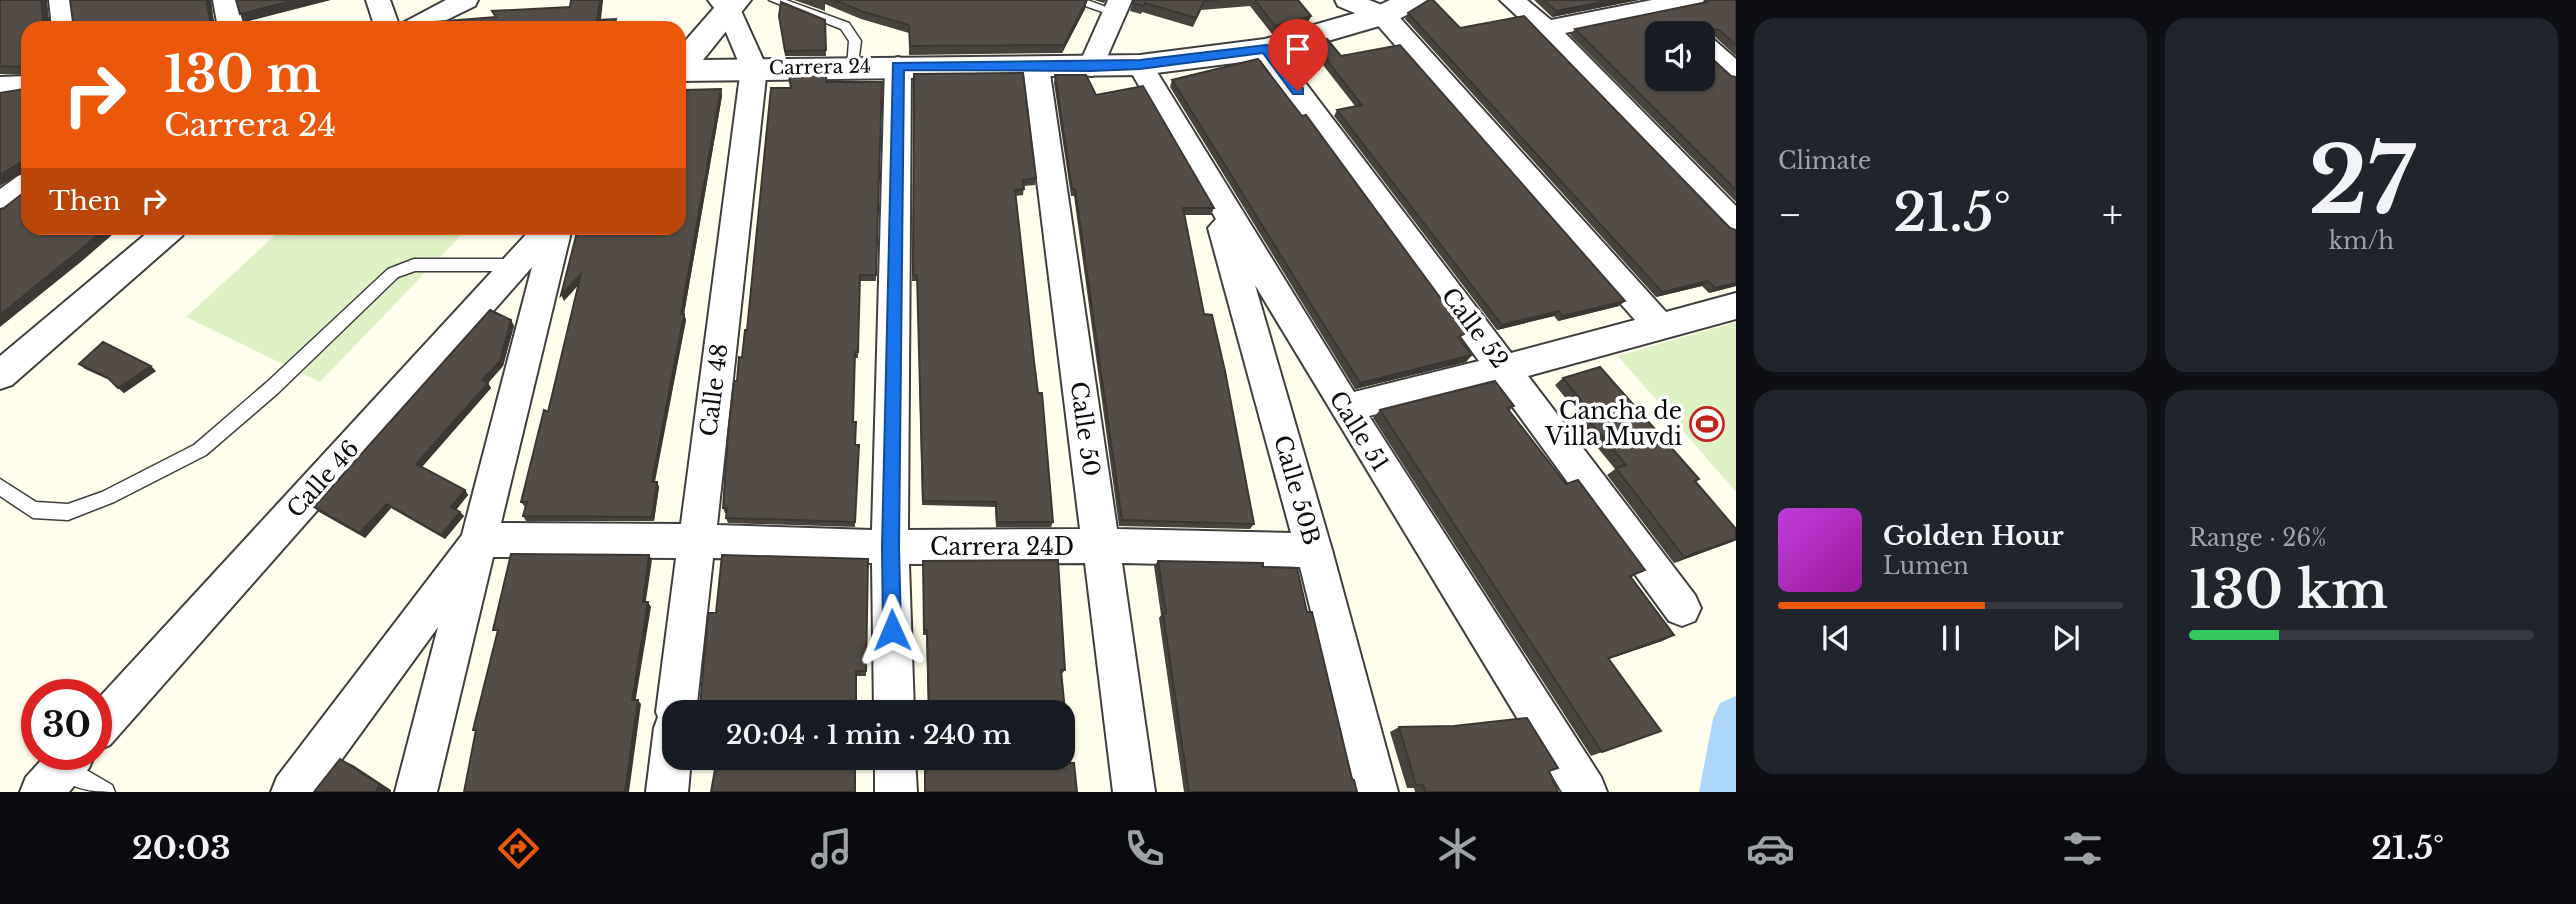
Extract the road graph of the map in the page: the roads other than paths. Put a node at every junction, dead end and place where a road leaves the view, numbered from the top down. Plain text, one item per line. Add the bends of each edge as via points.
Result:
1 (61, 0) edge
2 (225, 0) edge
3 (379, 0) edge
4 (466, 0) edge
5 (775, 0) edge
6 (1074, 0) edge
7 (1348, 0) edge
8 (1414, 0) edge
9 (1512, 0) edge
10 (1692, 0) edge
11 (728, 3) edge
12 (1117, 6) edge
13 (1661, 6) junction
14 (1383, 15) junction
15 (64, 21) edge
16 (229, 21) edge
17 (386, 21) edge
18 (424, 21) edge
19 (1678, 21) edge
20 (1546, 29) junction
21 (1266, 49) junction
22 (1715, 55) edge
23 (686, 60) edge
24 (1140, 65) junction
25 (898, 66) junction
26 (853, 67) junction
27 (1036, 67) junction
28 (1091, 67) junction
29 (754, 68) junction
30 (686, 70) edge
31 (1736, 74) edge
32 (21, 86) edge
33 (0, 88) edge
34 (21, 188) edge
35 (1212, 189) junction
36 (0, 205) edge
37 (1736, 224) edge
38 (164, 235) edge
39 (543, 235) edge
40 (555, 235) edge
41 (515, 265) junction
42 (1736, 306) edge
43 (1659, 327) junction
44 (1506, 369) junction
45 (0, 375) edge
46 (1345, 408) junction
47 (0, 486) edge
48 (481, 540) junction
49 (695, 541) junction
50 (1101, 546) junction
51 (890, 547) junction
52 (1314, 550) junction
53 (1682, 608) dead end
54 (677, 700) edge
55 (894, 700) edge
56 (112, 713) edge
57 (669, 770) edge
58 (895, 770) edge
59 (60, 771) edge
60 (106, 792) edge
61 (292, 792) edge
62 (416, 792) edge
63 (667, 792) edge
64 (895, 792) edge
65 (1134, 792) edge
66 (1377, 792) edge
67 (1586, 792) edge

1 - 15 street
2 - 16 street
3 - 17 street
4 - 18 street
5 - 26 lane via 845,26 855,41
6 - 12 lane
7 - 14 street
8 - 14 street, Carrera 24
9 - 20 street
10 - 13 street
11 - 23 street
11 - 29 street
12 - 28 street
13 - 19 street
13 - 20 street
14 - 21 street, Carrera 24
14 - 43 street
20 - 37 street
21 - 24 street, Carrera 24
21 - 44 street, Calle 52
22 - 31 street
24 - 28 street, Carrera 24
24 - 35 street, Calle 51
25 - 26 street, Carrera 24
25 - 27 street, Carrera 24
25 - 51 street
26 - 29 street, Carrera 24
27 - 28 street, Carrera 24
27 - 50 street, Calle 50
29 - 30 street, Carrera 24
29 - 49 street, Calle 48
32 - 33 street
34 - 36 street
35 - 46 street, Calle 51
35 - 52 street, Calle 50B
38 - 45 street
39 - 41 street, Calle 46
40 - 48 street
41 - 47 lane via 414,265 393,273 200,450 108,498 68,512 33,510
41 - 56 street, Calle 46
42 - 43 street
43 - 44 street
44 - 46 street
44 - 53 street, Calle 52
46 - 67 street, Calle 51
48 - 49 street, Carrera 24D
48 - 61 street
48 - 62 street
49 - 51 street, Carrera 24D
49 - 54 street, Calle 48
50 - 51 street, Carrera 24D
50 - 52 street, Carrera 24D
50 - 65 street, Calle 50
51 - 55 street
52 - 66 street, Calle 50B
57 - 63 street
58 - 64 street
59 - 60 lane

